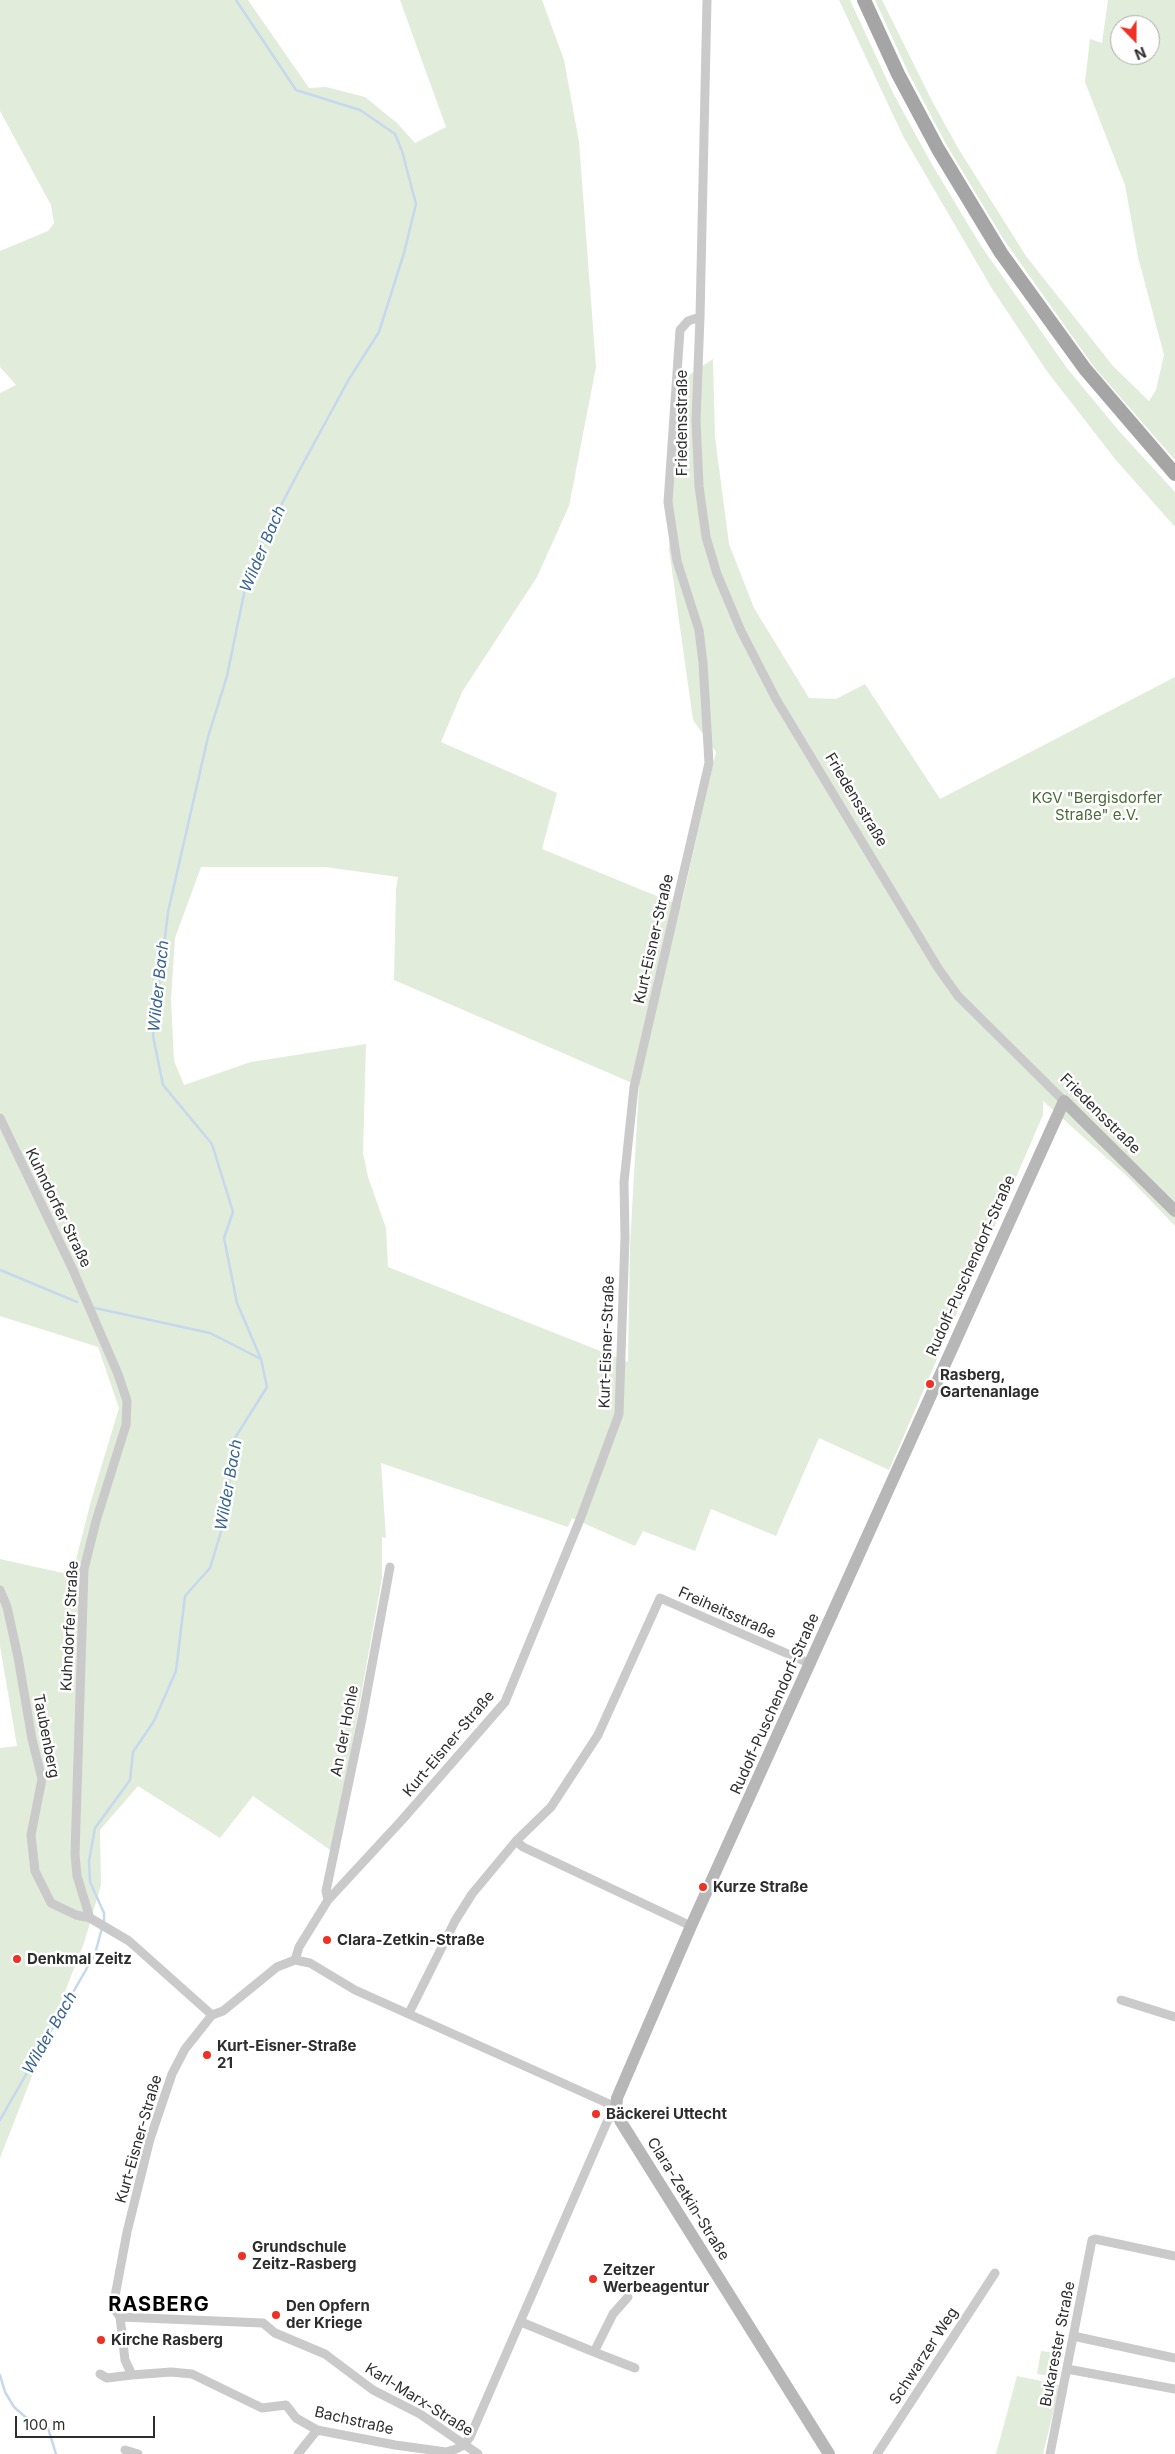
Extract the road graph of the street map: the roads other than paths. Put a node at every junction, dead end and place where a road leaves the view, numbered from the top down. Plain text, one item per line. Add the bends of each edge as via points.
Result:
1 (707, 0) edge
2 (864, 0) edge
3 (700, 317) junction
4 (1175, 474) edge
5 (1064, 1101) junction
6 (0, 1118) edge
7 (1175, 1211) edge
8 (390, 1567) dead end
9 (0, 1590) edge
10 (811, 1664) junction
11 (516, 1841) junction
12 (328, 1900) junction
13 (94, 1920) junction
14 (691, 1926) junction
15 (295, 1960) junction
16 (1120, 2000) dead end
17 (409, 2013) junction
18 (212, 2015) junction
19 (1175, 2017) edge
20 (616, 2107) junction
21 (1175, 2256) edge
22 (995, 2273) dead end
23 (628, 2297) dead end
24 (120, 2317) junction
25 (521, 2322) junction
26 (1073, 2336) junction
27 (594, 2352) junction
28 (1175, 2358) edge
29 (635, 2368) dead end
30 (1067, 2369) junction
31 (100, 2374) dead end
32 (132, 2375) junction
33 (1175, 2390) edge
34 (317, 2430) junction
35 (464, 2445) junction
36 (125, 2450) dead end
37 (138, 2454) edge
38 (298, 2454) edge
39 (478, 2454) edge
40 (829, 2454) edge
41 (876, 2454) edge
42 (1050, 2454) edge

1 - 3 street, Friedensstraße
2 - 4 main road via 934,142 1001,253 1085,369
3 - 5 street, Friedensstraße via 696,421 699,486 706,537 717,574 741,631 776,699 938,968 958,996
3 - 12 street, Kurt-Eisner-Straße via 688,321 680,330 668,502 677,561 699,630 709,763 634,1087 624,1182 619,1414 581,1517 505,1702
5 - 7 street, Friedensstraße
5 - 10 street, Rudolf-Puschendorf-Straße
6 - 13 street, Kuhndorfer Straße via 73,1270 127,1401 126,1425 84,1569 75,1854 77,1876
8 - 12 street, An der Hohle via 326,1891
9 - 13 street, Taubenberg via 7,1607 42,1779 32,1835 35,1871 50,1904
10 - 11 street, Freiheitsstraße via 660,1598 598,1735 551,1807
10 - 14 street, Rudolf-Puschendorf-Straße
11 - 14 street
11 - 17 street via 463,1908
12 - 15 street, Kurt-Eisner-Straße via 299,1947
13 - 18 street via 140,1950
14 - 20 street, Rudolf-Puschendorf-Straße via 619,2092
15 - 17 street via 310,1963 348,1986
15 - 18 street, Kurt-Eisner-Straße via 277,1967 223,2011
16 - 19 street
17 - 20 street
18 - 24 street, Kurt-Eisner-Straße via 177,2061 150,2139 114,2300 115,2313
20 - 25 street, Rudolf-Puschendorf-Straße
20 - 40 street, Clara-Zetkin-Straße via 625,2128
21 - 26 street, Bukarester Straße via 1092,2240
22 - 41 street, Schwarzer Weg
23 - 27 street via 613,2314
24 - 32 street via 125,2360
24 - 35 street, Karl-Marx-Straße via 263,2323 275,2333 325,2354 373,2390 420,2414
25 - 27 street
25 - 35 street, Rudolf-Puschendorf-Straße
26 - 28 street
26 - 30 street, Bukarester Straße
27 - 29 street
30 - 33 street
30 - 42 street, Bukarester Straße
31 - 32 street, Bachstraße via 107,2378
32 - 34 street, Bachstraße via 192,2374 262,2408 286,2405 296,2418
34 - 35 street, Bachstraße via 446,2452
34 - 38 street
35 - 39 street, Karl-Marx-Straße
36 - 37 street

